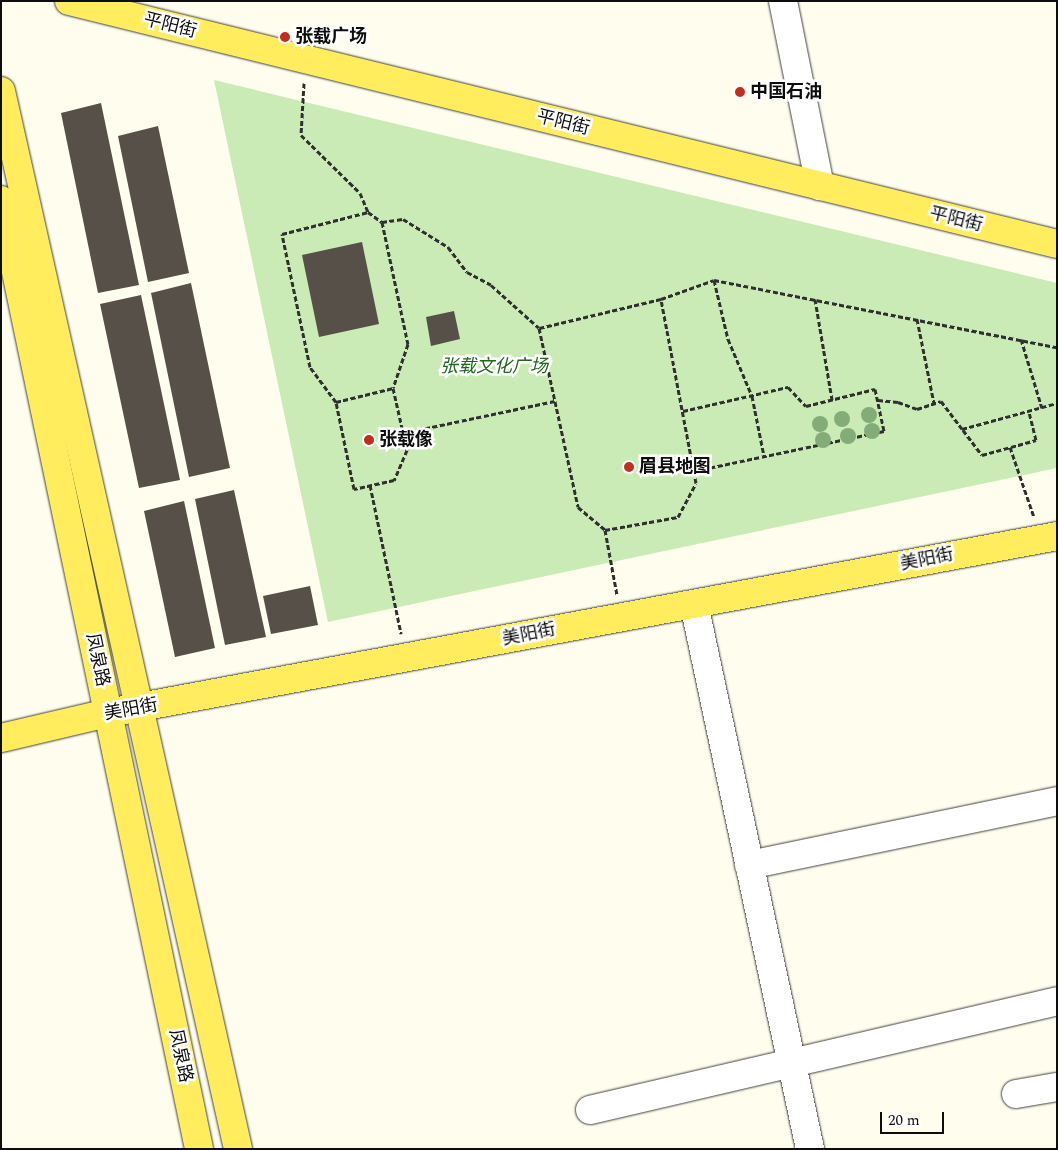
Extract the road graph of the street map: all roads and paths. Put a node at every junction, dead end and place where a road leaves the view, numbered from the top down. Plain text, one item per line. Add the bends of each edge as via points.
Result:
1 (69, 1) edge
2 (783, 1) edge
3 (306, 60) junction
4 (1, 91) edge
5 (820, 186) junction
6 (1, 200) edge
7 (368, 212) junction
8 (382, 222) junction
9 (1057, 244) edge
10 (714, 280) junction
11 (661, 299) junction
12 (815, 299) junction
13 (917, 319) junction
14 (539, 328) junction
15 (1021, 339) junction
16 (1057, 347) edge
17 (393, 388) junction
18 (752, 396) junction
19 (832, 400) junction
20 (878, 400) junction
21 (555, 401) junction
22 (336, 402) junction
23 (934, 403) junction
24 (1057, 403) edge
25 (1042, 408) junction
26 (683, 411) junction
27 (1029, 411) junction
28 (962, 429) junction
29 (403, 433) junction
30 (1010, 447) junction
31 (764, 456) junction
32 (694, 471) junction
33 (370, 485) junction
34 (605, 530) junction
35 (1049, 538) edge
36 (694, 604) junction
37 (620, 618) junction
38 (406, 658) junction
39 (138, 708) junction
40 (108, 713) junction
41 (1, 738) edge
42 (1057, 801) edge
43 (749, 865) junction
44 (1057, 1001) edge
45 (791, 1061) junction
46 (1057, 1087) edge
47 (1016, 1094) dead end
48 (590, 1110) dead end
49 (200, 1149) edge
50 (238, 1149) edge
51 (810, 1149) edge

1 - 3 main road, 平阳街
2 - 5 street
3 - 5 main road, 平阳街
3 - 7 path via 301,135 360,193
4 - 39 main road
5 - 9 main road, 平阳街
6 - 40 main road, 凤泉路
7 - 8 path
7 - 22 path via 282,234 310,367
8 - 14 path via 403,219 448,247 467,272 491,285
8 - 17 path via 408,344
10 - 11 path
10 - 12 path
10 - 18 path via 728,339
11 - 14 path
11 - 26 path
12 - 13 path
12 - 19 path
13 - 15 path
13 - 23 path
14 - 21 path
15 - 16 path
15 - 25 path
17 - 22 path
17 - 29 path
18 - 19 path via 788,387 806,406
18 - 26 path
18 - 31 path
19 - 20 path via 875,389
20 - 23 path via 917,408
20 - 31 path via 884,431
21 - 29 path
21 - 34 path via 578,506
22 - 33 path via 354,489
23 - 28 path via 941,400
24 - 25 path
25 - 27 path
26 - 32 path
27 - 28 path
27 - 30 path via 1036,440
28 - 30 path via 982,455
29 - 33 path via 407,450 394,480
30 - 35 path
31 - 32 path
32 - 34 path via 696,483 678,517
33 - 38 path
34 - 37 path
35 - 36 main road, 美阳街
36 - 37 main road, 美阳街
36 - 43 street
37 - 38 main road, 美阳街
38 - 39 main road, 美阳街
39 - 40 main road, 美阳街
39 - 50 main road
40 - 41 main road, 美阳街
40 - 49 main road, 凤泉路
42 - 43 street
43 - 45 street
44 - 45 street
45 - 48 street
45 - 51 street
46 - 47 street

